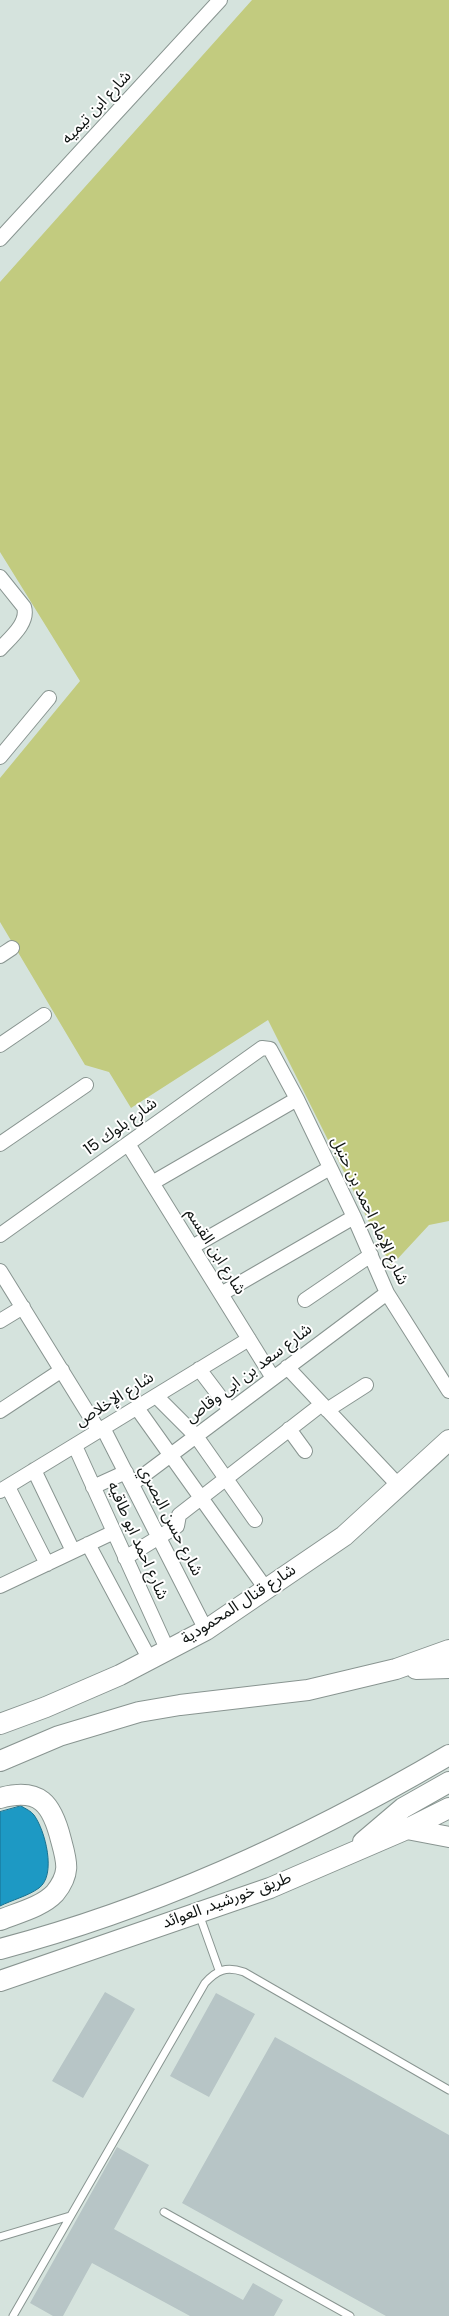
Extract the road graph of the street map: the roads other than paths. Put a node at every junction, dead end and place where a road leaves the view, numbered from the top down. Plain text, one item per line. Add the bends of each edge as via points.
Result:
1 (220, 0) edge
2 (0, 239) edge
3 (0, 577) edge
4 (0, 649) edge
5 (49, 698) dead end
6 (0, 757) edge
7 (12, 948) dead end
8 (0, 956) edge
9 (44, 1016) dead end
10 (0, 1046) edge
11 (262, 1048) joint
12 (86, 1085) dead end
13 (297, 1099) junction
14 (0, 1144) edge
15 (128, 1144) junction
16 (330, 1168) junction
17 (152, 1183) junction
18 (354, 1217) junction
19 (0, 1235) edge
20 (192, 1247) junction
21 (371, 1255) junction
22 (0, 1270) edge
23 (387, 1293) junction
24 (221, 1294) junction
25 (305, 1300) dead end
26 (22, 1307) junction
27 (0, 1321) edge
28 (249, 1339) junction
29 (287, 1367) junction
30 (199, 1369) junction
31 (62, 1370) junction
32 (273, 1378) junction
33 (366, 1384) dead end
34 (449, 1391) edge
35 (156, 1396) junction
36 (324, 1407) junction
37 (137, 1408) junction
38 (230, 1410) junction
39 (0, 1412) edge
40 (101, 1429) junction
41 (289, 1429) junction
42 (196, 1436) junction
43 (449, 1440) edge
44 (75, 1446) junction
45 (305, 1451) dead end
46 (170, 1454) junction
47 (34, 1470) junction
48 (129, 1478) junction
49 (226, 1478) junction
50 (398, 1486) junction
51 (93, 1487) junction
52 (4, 1489) edge
53 (201, 1498) junction
54 (255, 1520) dead end
55 (114, 1532) junction
56 (159, 1537) junction
57 (88, 1544) junction
58 (73, 1551) junction
59 (125, 1558) junction
60 (47, 1564) junction
61 (0, 1586) edge
62 (266, 1589) junction
63 (206, 1630) junction
64 (449, 1650) edge
65 (168, 1651) junction
66 (150, 1660) junction
67 (449, 1668) edge
68 (396, 1669) junction
69 (0, 1723) edge
70 (449, 1755) edge
71 (0, 1761) edge
72 (449, 1782) edge
73 (0, 1798) edge
74 (449, 1808) edge
75 (407, 1829) junction
76 (449, 1837) edge
77 (352, 1852) junction
78 (198, 1912) junction
79 (0, 1920) edge
80 (0, 1949) edge
81 (219, 1970) junction
82 (0, 1981) edge
83 (449, 2090) edge
84 (164, 2212) dead end
85 (70, 2216) junction
86 (0, 2237) edge
87 (13, 2316) edge
88 (350, 2316) edge

1 - 2 street, شارع ابن تيميه
3 - 4 street via 26,613 22,624
5 - 6 street
7 - 8 street
9 - 10 street
11 - 13 street, شارع الإمام احمد بن حنبل via 273,1052
11 - 15 street, شارع بلوك 15
12 - 14 street
13 - 16 street, شارع الإمام احمد بن حنبل
13 - 17 street
15 - 17 street, شارع ابن القسم
15 - 19 street, شارع بلوك 15
16 - 18 street, شارع الإمام احمد بن حنبل
16 - 20 street
17 - 20 street, شارع ابن القسم
18 - 21 street, شارع الإمام احمد بن حنبل
18 - 24 street
20 - 24 street, شارع ابن القسم
21 - 23 street, شارع الإمام احمد بن حنبل
21 - 25 street
22 - 26 street, شارع حسن البصري
23 - 29 street, شارع سعد بن ابى وقاص
23 - 34 street, شارع الإمام احمد بن حنبل
24 - 28 street, شارع ابن القسم
26 - 27 street
26 - 31 street, شارع حسن البصري
28 - 30 street, شارع الإخلاص
28 - 32 street, شارع ابن القسم
29 - 32 street, شارع سعد بن ابى وقاص
29 - 36 street
30 - 35 street, شارع الإخلاص
30 - 38 street
31 - 39 street
31 - 40 street, شارع حسن البصري
32 - 38 street, شارع سعد بن ابى وقاص
33 - 36 street
35 - 37 street, شارع الإخلاص
35 - 42 street
36 - 41 street
36 - 50 street
37 - 40 street, شارع الإخلاص
37 - 46 street
38 - 42 street, شارع سعد بن ابى وقاص
40 - 44 street, شارع الإخلاص
40 - 48 street, شارع حسن البصري
41 - 45 street
41 - 49 street
42 - 46 street, شارع سعد بن ابى وقاص
42 - 49 street
43 - 50 main road, شارع قنال المحمودية
44 - 47 street, شارع الإخلاص
44 - 51 street, شارع احمد ابو طاقيه
46 - 48 street, شارع سعد بن ابى وقاص
46 - 53 street
47 - 52 street, شارع الإخلاص
47 - 58 street
48 - 51 street, شارع سعد بن ابى وقاص
48 - 56 street, شارع حسن البصري
49 - 53 street
49 - 54 street
50 - 62 main road, شارع قنال المحمودية via 344,1536
51 - 55 street, شارع احمد ابو طاقيه
52 - 60 street
53 - 56 street via 179,1515 177,1526
53 - 62 street
55 - 57 street
55 - 59 street, شارع احمد ابو طاقيه
56 - 59 street
56 - 63 street, شارع حسن البصري
57 - 58 street
57 - 66 street
58 - 60 street
59 - 65 street, شارع احمد ابو طاقيه
60 - 61 street
62 - 63 main road, شارع قنال المحمودية
63 - 65 main road, شارع قنال المحمودية
64 - 68 main road
65 - 66 main road, شارع قنال المحمودية
66 - 69 main road, شارع قنال المحمودية via 90,1689
67 - 68 main road
68 - 71 main road via 308,1690 139,1712 59,1736
70 - 80 main road via 336,1818 230,1868 120,1912
72 - 77 main road via 403,1808
73 - 79 main road via 26,1794 48,1806 55,1817 68,1867 60,1886 46,1900
74 - 75 main road, طريق خورشيد, العوائد
75 - 76 main road
75 - 77 main road, طريق خورشيد, العوائد
77 - 78 main road, طريق خورشيد, العوائد via 270,1888
78 - 81 lane
78 - 82 main road, طريق خورشيد, العوائد
81 - 83 lane via 244,1972
81 - 85 lane via 205,1983
84 - 88 lane
85 - 86 lane
85 - 87 lane

